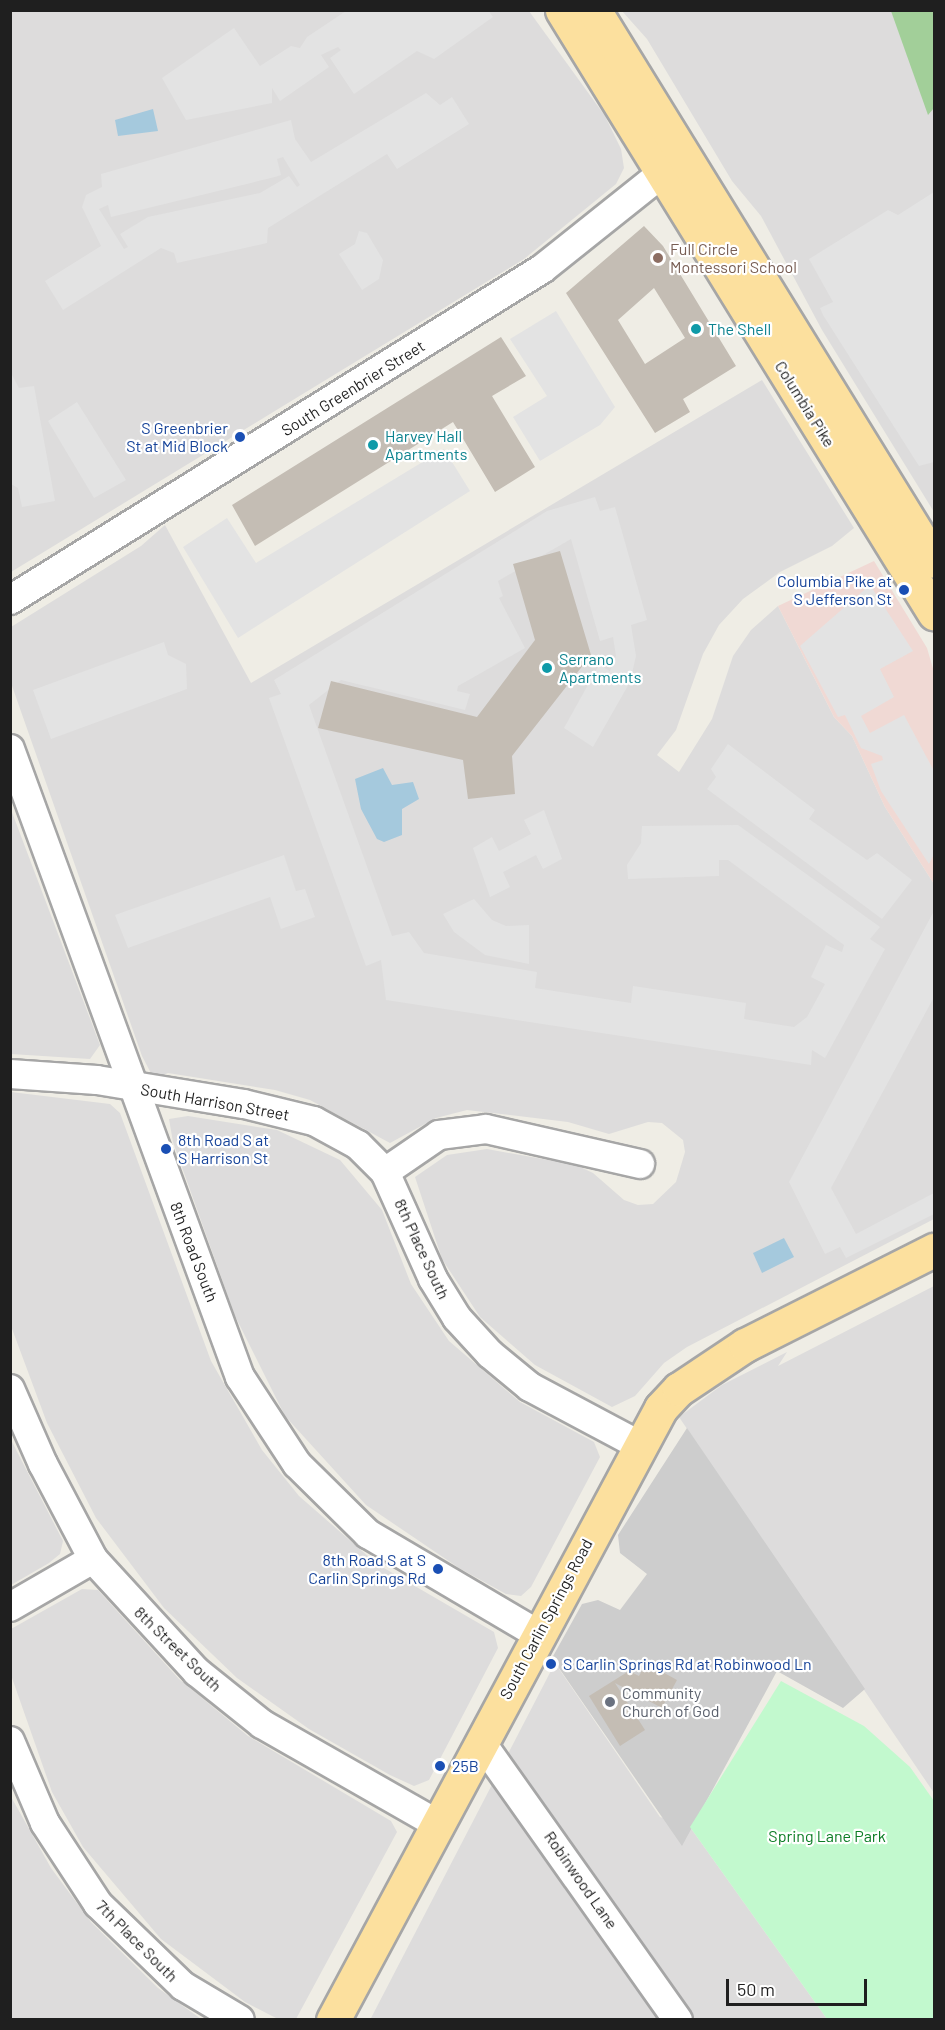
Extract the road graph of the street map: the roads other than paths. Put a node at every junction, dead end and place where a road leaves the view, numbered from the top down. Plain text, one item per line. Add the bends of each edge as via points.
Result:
1 (562, 10) edge
2 (594, 10) edge
3 (672, 166) junction
4 (934, 561) edge
5 (10, 600) edge
6 (934, 613) edge
7 (10, 749) edge
8 (10, 1074) edge
9 (131, 1087) junction
10 (640, 1164) dead end
11 (385, 1172) junction
12 (934, 1250) edge
13 (10, 1389) edge
14 (639, 1445) junction
15 (93, 1559) junction
16 (10, 1607) edge
17 (538, 1634) junction
18 (10, 1741) edge
19 (481, 1742) junction
20 (437, 1824) junction
21 (240, 2019) edge
22 (333, 2019) edge
23 (678, 2019) edge

1 - 3 main road, Columbia Pike
2 - 3 main road, Columbia Pike
3 - 4 main road, Columbia Pike
3 - 5 street, South Greenbrier Street via 542,269
3 - 6 main road, Columbia Pike
7 - 9 street, 8th Road South
8 - 9 street, South Harrison Street
9 - 11 street, South Harrison Street via 314,1121 358,1145
9 - 17 street, 8th Road South via 240,1377 297,1464 368,1534
10 - 11 street via 486,1129 439,1135
11 - 14 street, 8th Place South via 433,1279 457,1318 490,1354 530,1387
12 - 14 main road, South Carlin Springs Road via 755,1340 679,1389 661,1408
13 - 15 street, 8th Street South via 42,1464
14 - 17 main road, South Carlin Springs Road
15 - 16 street
15 - 20 street, 8th Street South via 197,1672 262,1724
17 - 19 main road, South Carlin Springs Road
18 - 21 street, 7th Place South via 45,1823 98,1904 183,1986
19 - 20 main road, South Carlin Springs Road
19 - 23 street, Robinwood Lane
20 - 22 main road, South Carlin Springs Road

